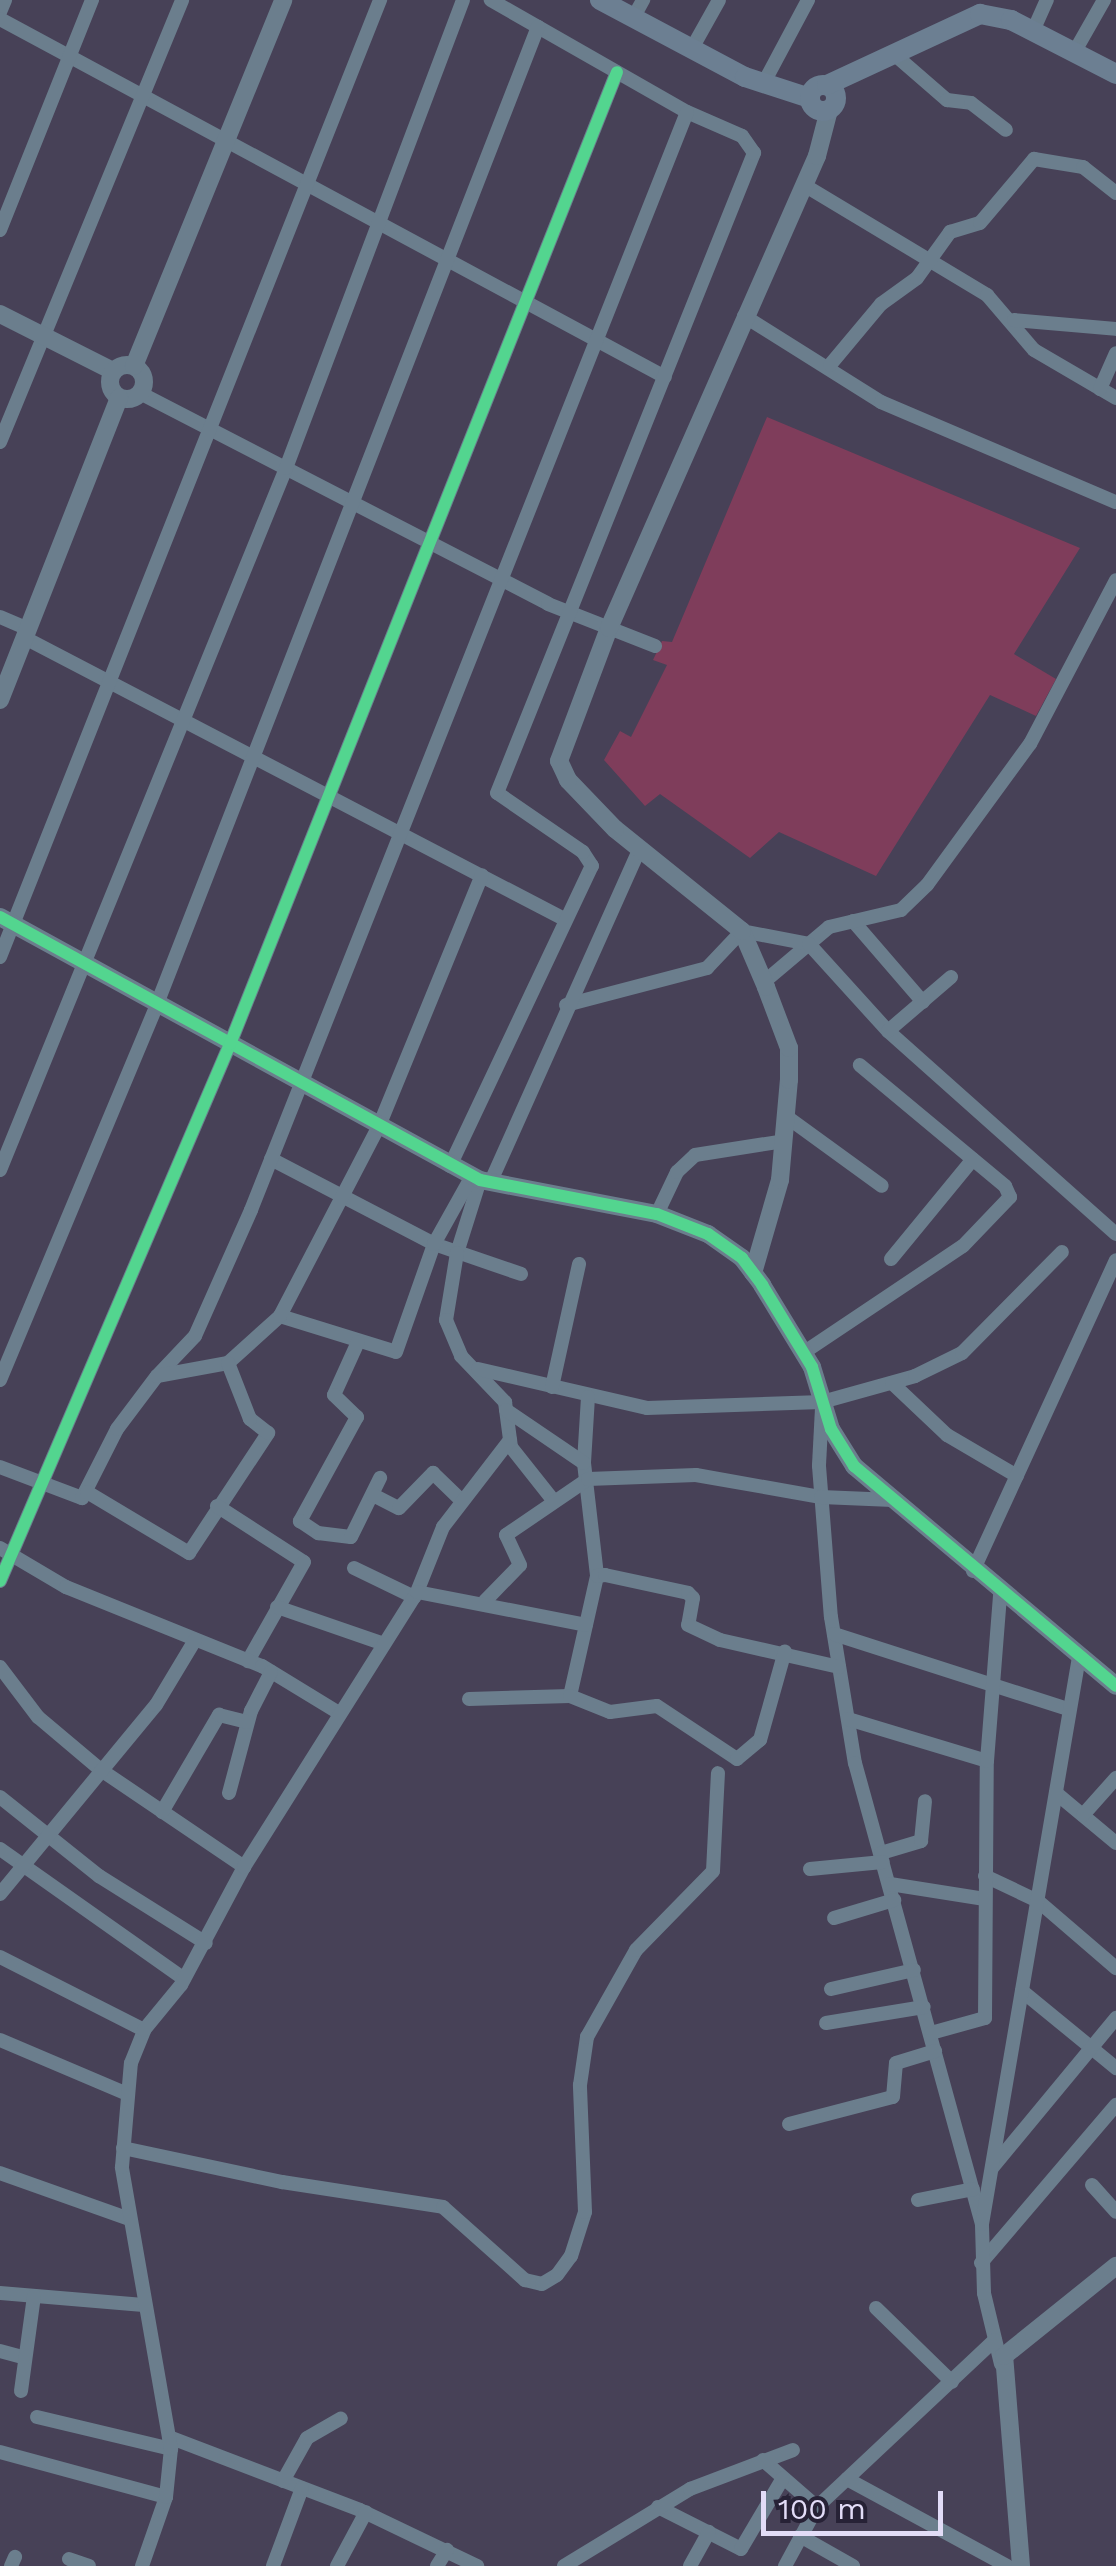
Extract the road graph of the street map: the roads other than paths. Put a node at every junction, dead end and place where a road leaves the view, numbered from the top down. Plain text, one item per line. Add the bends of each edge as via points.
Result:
1 (5, 0) edge
2 (92, 0) edge
3 (182, 0) edge
4 (283, 0) edge
5 (380, 0) edge
6 (463, 0) edge
7 (491, 0) edge
8 (600, 0) edge
9 (618, 0) edge
10 (718, 0) edge
11 (808, 0) edge
12 (1047, 0) edge
13 (1104, 0) edge
14 (640, 5) edge
15 (971, 8) edge
16 (0, 16) edge
17 (538, 27) junction
18 (1033, 31) junction
19 (695, 43) junction
20 (1075, 51) junction
21 (71, 54) junction
22 (895, 55) junction
23 (617, 72) junction
24 (1116, 74) edge
25 (768, 75) junction
26 (1116, 82) edge
27 (824, 95) junction
28 (143, 96) junction
29 (687, 112) junction
30 (1006, 130) dead end
31 (227, 139) junction
32 (309, 181) junction
33 (804, 185) junction
34 (1116, 192) edge
35 (380, 220) junction
36 (0, 230) edge
37 (448, 260) junction
38 (930, 261) junction
39 (525, 304) junction
40 (0, 314) edge
41 (744, 316) junction
42 (1014, 320) junction
43 (1116, 328) edge
44 (43, 338) junction
45 (595, 341) junction
46 (1116, 353) edge
47 (134, 366) junction
48 (830, 366) junction
49 (113, 372) junction
50 (665, 378) junction
51 (1100, 388) junction
52 (140, 393) junction
53 (119, 398) junction
54 (1116, 398) edge
55 (211, 430) junction
56 (0, 442) edge
57 (286, 468) junction
58 (1114, 497) edge
59 (354, 504) junction
60 (430, 543) junction
61 (500, 579) junction
62 (1116, 580) edge
63 (572, 614) junction
64 (0, 617) edge
65 (609, 628) junction
66 (26, 634) junction
67 (655, 646) dead end
68 (110, 683) junction
69 (0, 700) edge
70 (184, 720) junction
71 (255, 755) junction
72 (329, 794) junction
73 (400, 832) junction
74 (640, 848) junction
75 (482, 875) junction
76 (564, 919) junction
77 (6, 921) edge
78 (854, 921) junction
79 (742, 931) junction
80 (808, 944) junction
81 (0, 956) edge
82 (85, 964) junction
83 (951, 977) dead end
84 (764, 982) junction
85 (922, 1002) junction
86 (157, 1004) junction
87 (566, 1005) junction
88 (888, 1031) junction
89 (230, 1044) junction
90 (860, 1066) dead end
91 (300, 1083) junction
92 (787, 1118) junction
93 (378, 1126) junction
94 (784, 1141) junction
95 (271, 1159) junction
96 (973, 1159) junction
97 (450, 1166) junction
98 (0, 1170) edge
99 (481, 1179) junction
100 (882, 1186) dead end
101 (342, 1193) junction
102 (656, 1214) junction
103 (1116, 1234) edge
104 (434, 1244) junction
105 (1062, 1252) dead end
106 (457, 1253) junction
107 (891, 1258) dead end
108 (1116, 1260) edge
109 (579, 1264) dead end
110 (521, 1274) dead end
111 (754, 1274) junction
112 (280, 1316) junction
113 (358, 1342) junction
114 (803, 1353) junction
115 (228, 1364) junction
116 (478, 1369) junction
117 (157, 1376) junction
118 (0, 1380) edge
119 (892, 1383) junction
120 (552, 1387) junction
121 (588, 1396) junction
122 (822, 1402) junction
123 (506, 1410) junction
124 (510, 1440) junction
125 (584, 1463) junction
126 (0, 1468) edge
127 (1017, 1476) junction
128 (380, 1478) dead end
129 (588, 1479) junction
130 (43, 1486) junction
131 (87, 1492) junction
132 (373, 1496) junction
133 (821, 1496) junction
134 (462, 1500) junction
135 (554, 1500) junction
136 (893, 1500) junction
137 (217, 1506) junction
138 (7, 1551) edge
139 (354, 1568) dead end
140 (973, 1571) junction
141 (597, 1576) junction
142 (0, 1581) edge
143 (416, 1594) junction
144 (1000, 1595) junction
145 (485, 1601) junction
146 (277, 1606) junction
147 (586, 1625) junction
148 (834, 1634) junction
149 (195, 1640) junction
150 (384, 1644) junction
151 (786, 1651) junction
152 (1079, 1658) junction
153 (248, 1661) junction
154 (0, 1667) edge
155 (839, 1667) junction
156 (271, 1672) junction
157 (1116, 1686) edge
158 (993, 1688) junction
159 (570, 1696) junction
160 (469, 1699) dead end
161 (1068, 1709) junction
162 (338, 1713) junction
163 (848, 1719) junction
164 (248, 1722) junction
165 (987, 1761) junction
166 (101, 1770) junction
167 (718, 1772) dead end
168 (1116, 1778) edge
169 (1056, 1792) junction
170 (229, 1793) dead end
171 (0, 1798) edge
172 (925, 1801) dead end
173 (162, 1812) junction
174 (1082, 1815) junction
175 (46, 1834) junction
176 (1116, 1843) edge
177 (0, 1849) edge
178 (882, 1857) junction
179 (23, 1866) junction
180 (244, 1867) junction
181 (810, 1869) dead end
182 (985, 1876) junction
183 (890, 1884) junction
184 (0, 1894) edge
185 (985, 1899) junction
186 (894, 1900) junction
187 (1038, 1902) junction
188 (834, 1918) dead end
189 (206, 1942) junction
190 (0, 1957) edge
191 (1116, 1968) edge
192 (914, 1970) junction
193 (184, 1978) junction
194 (831, 1989) dead end
195 (1022, 1991) junction
196 (924, 2007) junction
197 (1116, 2018) edge
198 (826, 2023) dead end
199 (144, 2030) junction
200 (931, 2033) junction
201 (0, 2040) edge
202 (1091, 2049) junction
203 (936, 2051) junction
204 (1116, 2068) edge
205 (127, 2094) junction
206 (1116, 2106) edge
207 (789, 2124) dead end
208 (123, 2148) junction
209 (991, 2169) junction
210 (0, 2173) edge
211 (1092, 2185) dead end
212 (972, 2189) junction
213 (918, 2200) dead end
214 (1116, 2212) edge
215 (129, 2218) junction
216 (982, 2224) junction
217 (981, 2264) junction
218 (1116, 2266) edge
219 (0, 2293) edge
220 (34, 2296) junction
221 (144, 2305) junction
222 (876, 2308) dead end
223 (995, 2340) junction
224 (0, 2351) edge
225 (23, 2357) junction
226 (1002, 2364) junction
227 (952, 2382) junction
228 (21, 2391) dead end
229 (37, 2417) dead end
230 (341, 2418) dead end
231 (170, 2443) junction
232 (794, 2450) dead end
233 (0, 2452) edge
234 (763, 2460) junction
235 (783, 2478) junction
236 (847, 2479) junction
237 (283, 2480) junction
238 (302, 2488) junction
239 (166, 2497) junction
240 (658, 2507) junction
241 (816, 2507) junction
242 (366, 2512) junction
243 (709, 2532) junction
244 (800, 2536) junction
245 (448, 2550) junction
246 (69, 2560) dead end
247 (89, 2566) edge
248 (142, 2566) edge
249 (273, 2566) edge
250 (337, 2566) edge
251 (437, 2566) edge
252 (478, 2566) edge
253 (564, 2566) edge
254 (690, 2566) edge
255 (785, 2566) edge
256 (852, 2566) edge
257 (1007, 2566) edge
258 (1020, 2566) edge

1 - 16 street
2 - 21 street
3 - 28 street
4 - 31 street
5 - 32 street
6 - 35 street
7 - 17 street
8 - 27 main road via 745,78
9 - 14 main road
10 - 19 street
11 - 25 street
12 - 18 street
13 - 20 street
14 - 19 main road
15 - 18 main road
15 - 27 main road
16 - 21 street
17 - 23 street
17 - 37 street
18 - 20 main road
19 - 25 main road
20 - 24 main road
21 - 28 street
21 - 36 street
22 - 26 main road via 968,23 992,22
22 - 27 main road
22 - 30 street via 947,100 971,103
23 - 29 street
23 - 39 street
25 - 27 main road
27 - 33 street
28 - 31 street
28 - 44 street
29 - 45 street
29 - 50 street via 749,140 754,153
31 - 32 street
31 - 47 street
32 - 35 street
32 - 55 street
33 - 38 street
33 - 41 street
34 - 38 street via 1083,167 1036,158 980,223 954,228
35 - 37 street
35 - 57 street
37 - 39 street
37 - 59 street
38 - 42 street via 988,295
38 - 48 street via 881,304
39 - 45 street
39 - 60 street
40 - 44 street
41 - 48 street
41 - 65 street
42 - 43 street
42 - 51 street via 1034,350
44 - 49 street
44 - 56 street
45 - 50 street
45 - 61 street
46 - 51 street
47 - 49 street
47 - 52 street via 144,378
48 - 58 street via 896,409
49 - 53 street via 110,386
50 - 63 street
51 - 54 street
52 - 53 street
52 - 55 street
53 - 66 street
55 - 57 street
55 - 68 street
57 - 59 street
57 - 70 street
59 - 60 street
59 - 71 street
60 - 61 street
60 - 72 street
61 - 63 street
61 - 73 street
62 - 78 street via 1030,744 927,885 901,910
63 - 65 street
63 - 76 street via 497,793 590,859
64 - 66 street
65 - 67 street
65 - 74 street via 559,761 568,780
66 - 68 street
66 - 69 street
68 - 70 street
68 - 77 street
70 - 71 street
70 - 82 street
71 - 72 street
71 - 86 street
72 - 73 street
72 - 89 street
73 - 75 street
73 - 91 street
74 - 79 street
74 - 87 street
75 - 76 street
75 - 93 street
76 - 97 street
77 - 81 street
77 - 82 street
78 - 80 street via 828,927
78 - 85 street
79 - 80 street
79 - 84 street
79 - 87 street via 707,968
80 - 84 street
80 - 88 street
82 - 86 street
82 - 98 street
83 - 85 street
84 - 92 street via 789,1048
85 - 88 street
86 - 89 street
86 - 118 street
87 - 99 street
88 - 103 street
89 - 91 street
89 - 130 street
90 - 96 street
91 - 93 street
91 - 95 street
92 - 94 street
92 - 100 street
93 - 97 street
93 - 101 street
94 - 102 street via 694,1155 676,1172
94 - 111 street
95 - 101 street
95 - 117 street via 196,1336
96 - 107 street
96 - 114 street via 1010,1192 1008,1201 947,1258
97 - 99 street
99 - 102 street
99 - 104 street
99 - 106 street
101 - 104 street
101 - 112 street
102 - 111 street via 708,1234
104 - 106 street
104 - 113 street via 400,1348
105 - 119 street via 990,1332 962,1353
106 - 110 street
106 - 116 street via 446,1320 461,1356
108 - 127 street
109 - 120 street
111 - 114 street
112 - 113 street
112 - 115 street
113 - 132 street via 334,1395 358,1417 300,1522 315,1532 351,1538
114 - 122 street
115 - 117 street
115 - 137 street via 250,1419 268,1433
116 - 120 street
116 - 123 street
117 - 131 street via 117,1428
119 - 122 street
119 - 127 street via 946,1436
120 - 121 street
121 - 122 street via 673,1410
121 - 125 street
122 - 133 street
122 - 136 street via 854,1466
123 - 124 street
123 - 125 street
124 - 134 street
124 - 135 street
125 - 129 street
126 - 130 street
127 - 140 street
128 - 132 street
129 - 133 street via 696,1474
129 - 135 street
129 - 141 street
130 - 131 street via 78,1498
130 - 138 street
131 - 137 street via 185,1553
132 - 134 street via 400,1508 433,1473
133 - 136 street
133 - 148 street
134 - 143 street via 438,1536
135 - 145 street via 506,1536 520,1565
136 - 140 street
137 - 146 street via 302,1556 302,1568
138 - 142 street
138 - 149 street via 66,1587
139 - 143 street
140 - 144 street
141 - 147 street
141 - 151 street via 688,1593 691,1627
143 - 145 street
143 - 150 street
144 - 152 street
144 - 158 street
145 - 147 street
146 - 150 street
146 - 153 street
147 - 159 street
148 - 155 street
148 - 158 street
149 - 153 street
149 - 166 street via 156,1705
150 - 162 street
151 - 155 street
151 - 159 street via 760,1740 737,1759 668,1710 636,1705 610,1712
152 - 157 street
152 - 161 street
153 - 156 street
154 - 166 street via 38,1717
155 - 163 street
156 - 162 street
156 - 164 street
158 - 161 street
158 - 165 street
159 - 160 street
161 - 169 street
162 - 180 street
163 - 165 street
163 - 178 street
164 - 170 street
164 - 173 street via 219,1714
165 - 182 street
166 - 173 street
166 - 175 street
167 - 208 street via 713,1870 636,1950 586,2036 580,2084 586,2212 557,2275 542,2284 525,2280 443,2207
168 - 174 street
169 - 174 street
169 - 187 street
171 - 175 street
172 - 178 street via 922,1841
173 - 180 street
174 - 176 street
175 - 179 street
175 - 189 street
177 - 179 street
178 - 181 street
178 - 183 street
179 - 184 street
179 - 193 street
180 - 189 street
182 - 185 street
182 - 187 street
183 - 185 street
183 - 186 street
185 - 200 street via 985,2018
186 - 188 street
186 - 192 street
187 - 191 street
187 - 195 street
189 - 193 street
190 - 199 street
192 - 194 street
192 - 196 street
193 - 199 street
195 - 202 street
195 - 209 street
196 - 198 street
196 - 200 street
197 - 202 street
199 - 205 street
200 - 203 street
201 - 205 street
202 - 204 street
202 - 209 street
203 - 207 street via 896,2063 893,2097
203 - 212 street
205 - 208 street
206 - 217 street
208 - 215 street
209 - 216 street
210 - 215 street
211 - 214 street
212 - 213 street
212 - 216 street
215 - 221 street
216 - 217 street
217 - 223 street
218 - 226 street via 1010,2348
219 - 220 street
220 - 221 street
220 - 225 street
221 - 231 street
222 - 227 street
223 - 226 street
223 - 227 street
224 - 225 street
225 - 228 street
226 - 258 street
227 - 236 street
229 - 231 street
230 - 237 street via 307,2438
231 - 237 street
231 - 239 street
232 - 234 street
233 - 239 street
234 - 235 street
234 - 240 street
235 - 241 street
235 - 243 street via 745,2546
236 - 241 street
236 - 257 street
237 - 238 street
238 - 242 street
238 - 249 street
239 - 248 street
240 - 243 street
240 - 253 street
241 - 244 street
242 - 245 street
242 - 250 street
243 - 254 street
244 - 255 street
244 - 256 street
245 - 251 street
245 - 252 street
246 - 247 street

